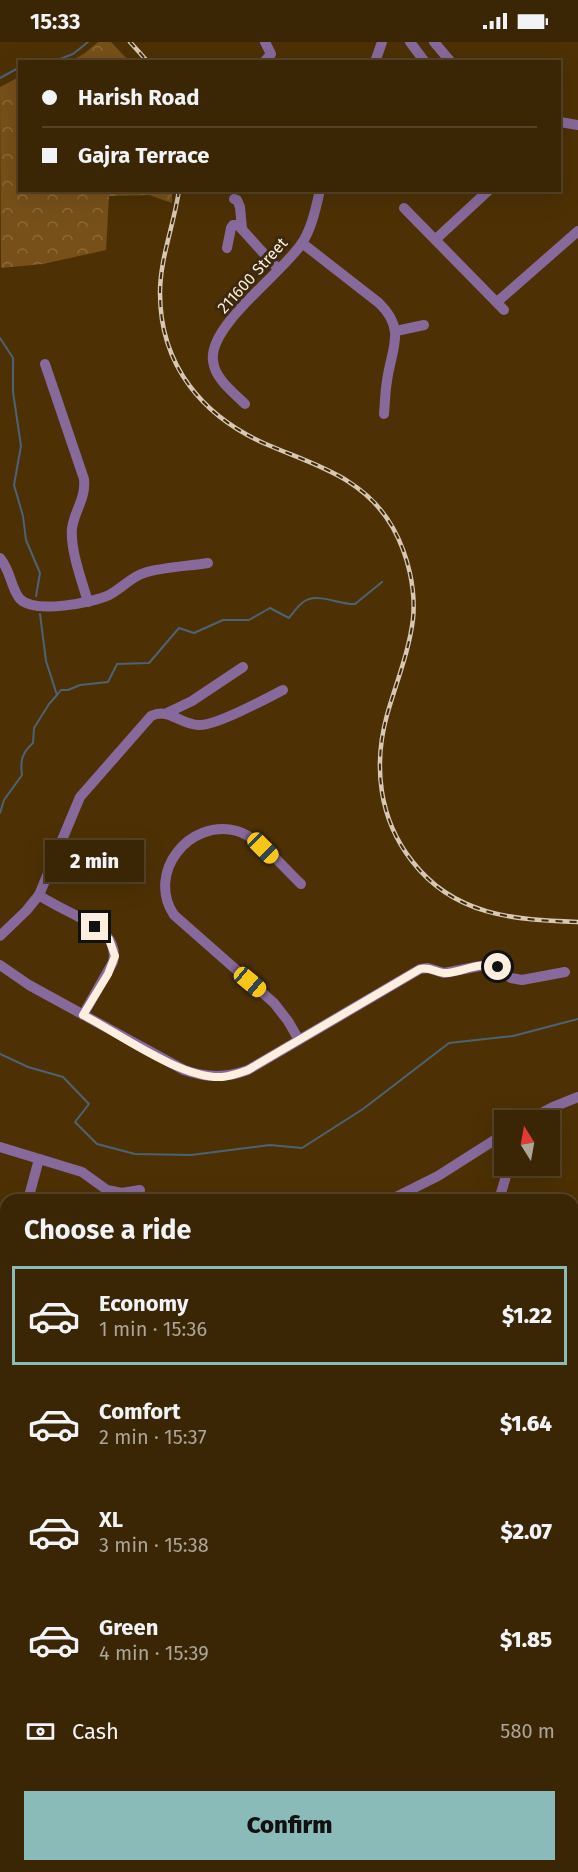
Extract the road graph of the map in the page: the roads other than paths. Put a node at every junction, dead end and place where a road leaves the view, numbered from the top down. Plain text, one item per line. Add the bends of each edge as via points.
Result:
1 (265, 42) edge
2 (382, 42) edge
3 (410, 42) edge
4 (434, 42) edge
5 (266, 60) edge
6 (376, 60) edge
7 (422, 60) edge
8 (450, 60) edge
9 (561, 122) edge
10 (578, 125) edge
11 (319, 192) edge
12 (487, 192) edge
13 (234, 199) dead end
14 (404, 208) dead end
15 (242, 229) junction
16 (578, 231) edge
17 (436, 239) junction
18 (302, 243) junction
19 (226, 248) dead end
20 (278, 269) junction
21 (424, 325) dead end
22 (396, 331) junction
23 (45, 364) dead end
24 (245, 405) dead end
25 (384, 414) dead end
26 (0, 558) edge
27 (208, 563) dead end
28 (88, 602) junction
29 (243, 667) dead end
30 (283, 690) dead end
31 (166, 713) junction
32 (301, 884) dead end
33 (39, 895) junction
34 (0, 936) edge
35 (0, 965) edge
36 (564, 972) dead end
37 (83, 1015) junction
38 (299, 1040) junction
39 (578, 1097) edge
40 (547, 1110) edge
41 (494, 1140) edge
42 (0, 1147) edge
43 (39, 1159) junction
44 (506, 1176) edge
45 (140, 1190) dead end
46 (30, 1194) edge
47 (402, 1194) edge
48 (501, 1194) edge

1 - 5 street via 271,54
2 - 6 street
3 - 7 street
4 - 8 street
9 - 10 street
11 - 18 street, 211600 Street
12 - 17 street
13 - 15 street via 240,207
14 - 17 street
15 - 19 street via 238,225 231,227
15 - 20 street
16 - 17 street via 500,306
18 - 20 street, 211600 Street
18 - 22 street via 379,303
20 - 24 street, 211600 Street via 230,320 213,353 217,375
21 - 22 street
22 - 25 street
23 - 28 street via 84,478 84,493 72,533
26 - 28 street via 24,602 52,606
27 - 28 street via 142,574 110,594
29 - 31 street via 192,701
30 - 31 street via 208,725 188,724
31 - 33 street via 151,716 80,797
32 - 38 street via 253,840 238,832 217,830 198,835 182,846 168,869 165,887 174,915 274,1004
33 - 34 street
33 - 37 street via 104,933 112,945 113,962
35 - 37 street
36 - 38 street via 522,980 511,978 493,965 444,974 425,967
37 - 38 street via 184,1070 214,1077 248,1070
39 - 40 street
41 - 47 street
42 - 43 street
43 - 45 street via 82,1172 107,1190
43 - 46 street
44 - 48 street

